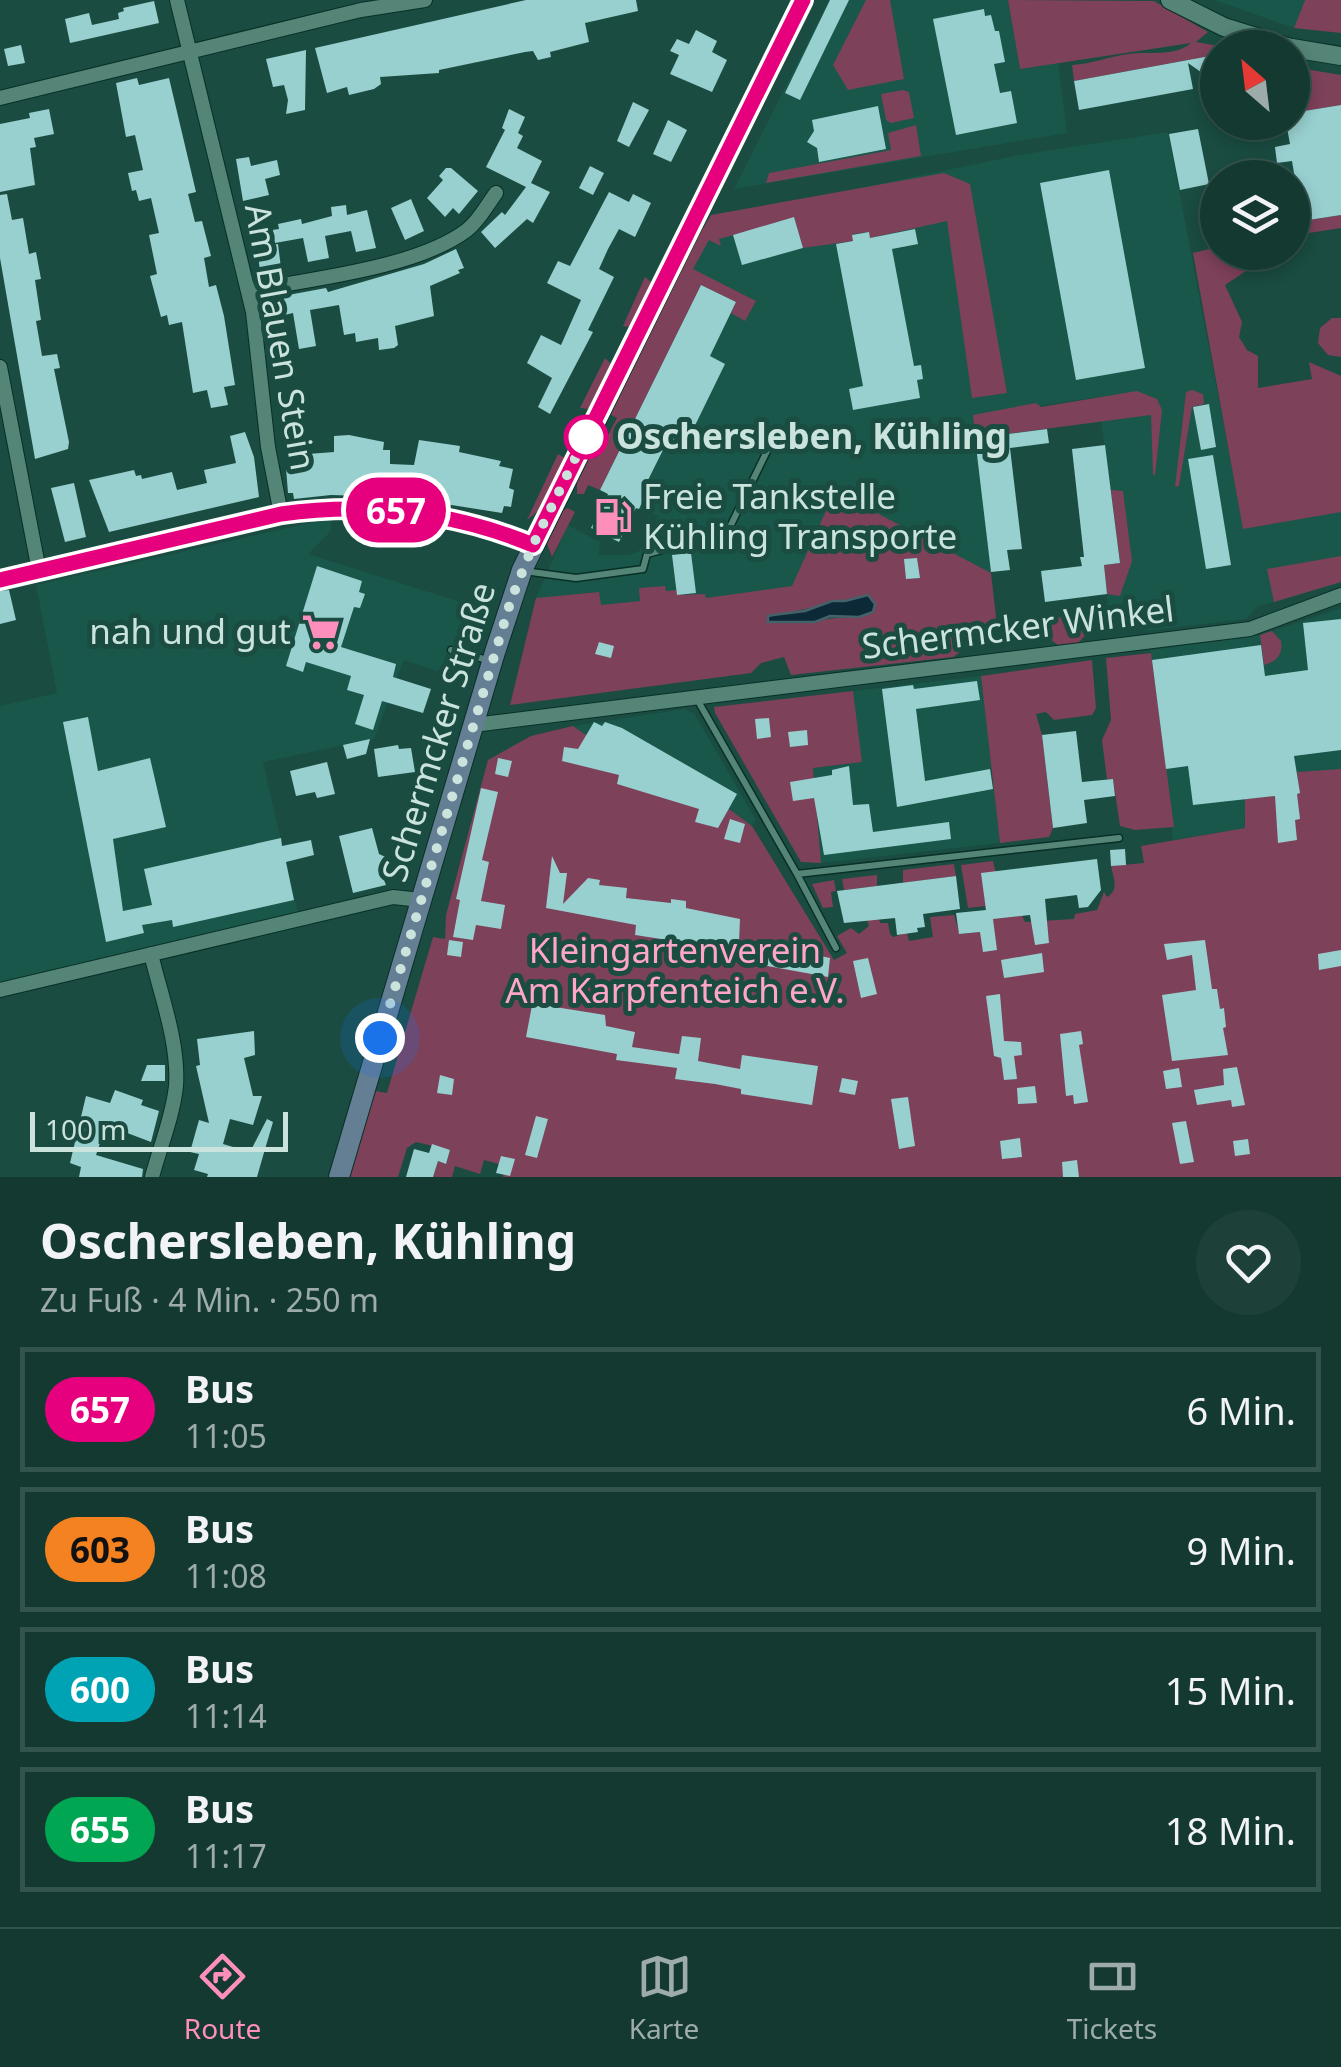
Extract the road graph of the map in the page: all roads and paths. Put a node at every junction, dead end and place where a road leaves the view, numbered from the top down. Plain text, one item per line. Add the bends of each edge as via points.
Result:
1 (177, 0) edge
2 (425, 0) edge
3 (803, 0) edge
4 (1170, 0) edge
5 (1234, 30) edge
6 (1310, 51) edge
7 (191, 54) junction
8 (1341, 56) edge
9 (0, 98) edge
10 (496, 193) dead end
11 (248, 291) junction
12 (0, 367) edge
13 (773, 438) dead end
14 (281, 514) junction
15 (533, 545) junction
16 (522, 570) junction
17 (39, 572) junction
18 (0, 580) edge
19 (1341, 595) edge
20 (451, 650) dead end
21 (492, 661) junction
22 (697, 700) junction
23 (474, 725) junction
24 (1119, 838) dead end
25 (796, 874) junction
26 (421, 900) junction
27 (836, 948) dead end
28 (151, 954) junction
29 (0, 990) edge
30 (152, 1177) edge
31 (339, 1177) edge

1 - 7 street, Am Blauen Stein
2 - 7 street
3 - 15 main road, Schermcker Straße
4 - 5 street
6 - 8 street
7 - 9 street
7 - 11 street, Am Blauen Stein
10 - 11 street via 472,228 428,250
11 - 14 street, Am Blauen Stein
12 - 17 street
13 - 16 lane via 727,533 646,554 643,570 576,578
14 - 15 street via 328,508 422,513 486,526
14 - 17 street
15 - 16 main road, Schermcker Straße
16 - 21 main road, Schermcker Straße
17 - 18 street
19 - 22 street, Schermcker Winkel via 1250,629
20 - 21 lane
21 - 23 main road, Schermcker Straße
22 - 23 street, Schermcker Winkel
22 - 25 lane
23 - 26 main road, Schermcker Straße
24 - 25 lane
25 - 27 lane
26 - 28 street via 392,897
26 - 31 main road, Schermcker Straße
28 - 29 street
28 - 30 street via 176,1058

